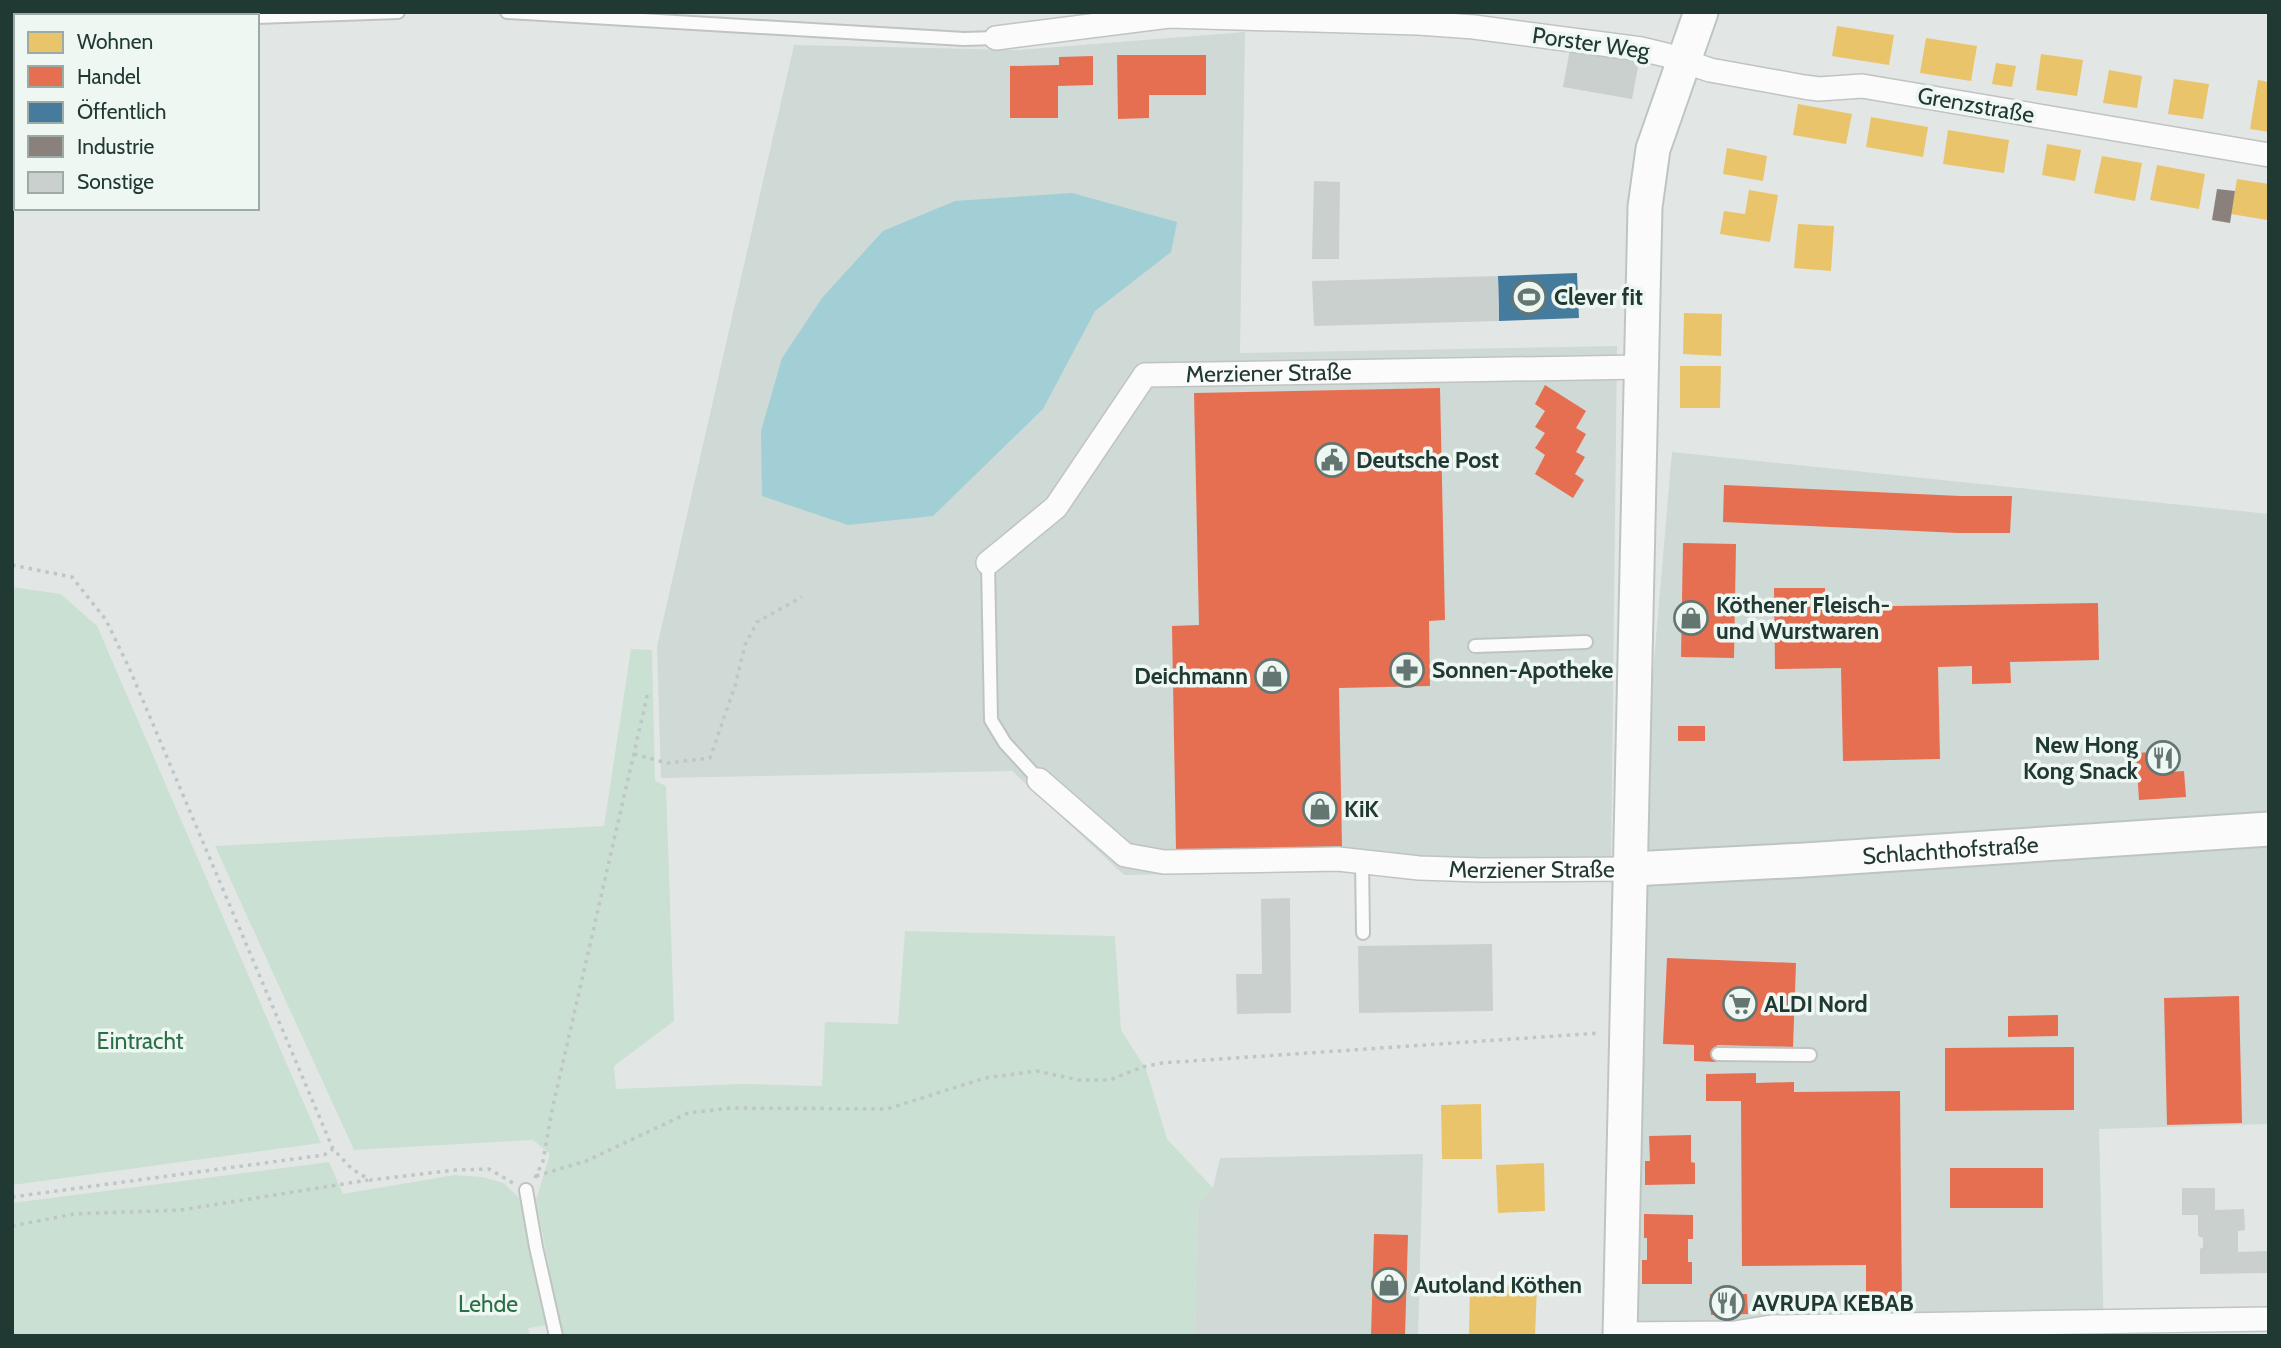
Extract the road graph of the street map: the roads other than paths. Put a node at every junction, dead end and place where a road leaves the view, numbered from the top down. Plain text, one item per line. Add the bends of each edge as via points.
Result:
1 (398, 12) edge
2 (507, 12) edge
3 (1701, 12) edge
4 (259, 17) edge
5 (996, 38) joint
6 (1683, 60) junction
7 (2269, 155) edge
8 (1641, 367) junction
9 (988, 563) joint
10 (1586, 642) dead end
11 (1475, 646) dead end
12 (1039, 780) joint
13 (2269, 829) edge
14 (1362, 861) junction
15 (1631, 869) junction
16 (1363, 933) dead end
17 (1718, 1054) dead end
18 (1810, 1055) dead end
19 (526, 1190) road end
20 (2269, 1319) edge
21 (1620, 1335) edge
22 (556, 1336) edge

1 - 4 lane
2 - 5 lane
3 - 6 main road, Merziener Straße
5 - 6 street, Porster Weg via 1169,16 1418,23 1580,40
6 - 7 street, Grenzstraße via 1730,75 1804,87 1862,86
6 - 8 main road, Merziener Straße via 1649,168
8 - 9 street, Merziener Straße via 1145,374 1056,507
8 - 15 main road, Merziener Straße
9 - 12 lane via 991,720
10 - 11 lane
12 - 14 street, Merziener Straße via 1125,855 1164,862
13 - 15 main road, Schlachthofstraße
14 - 15 street, Merziener Straße via 1481,870
14 - 16 lane
15 - 21 main road, Merziener Straße
17 - 18 lane
19 - 22 lane
20 - 21 street via 1771,1327 1735,1334

